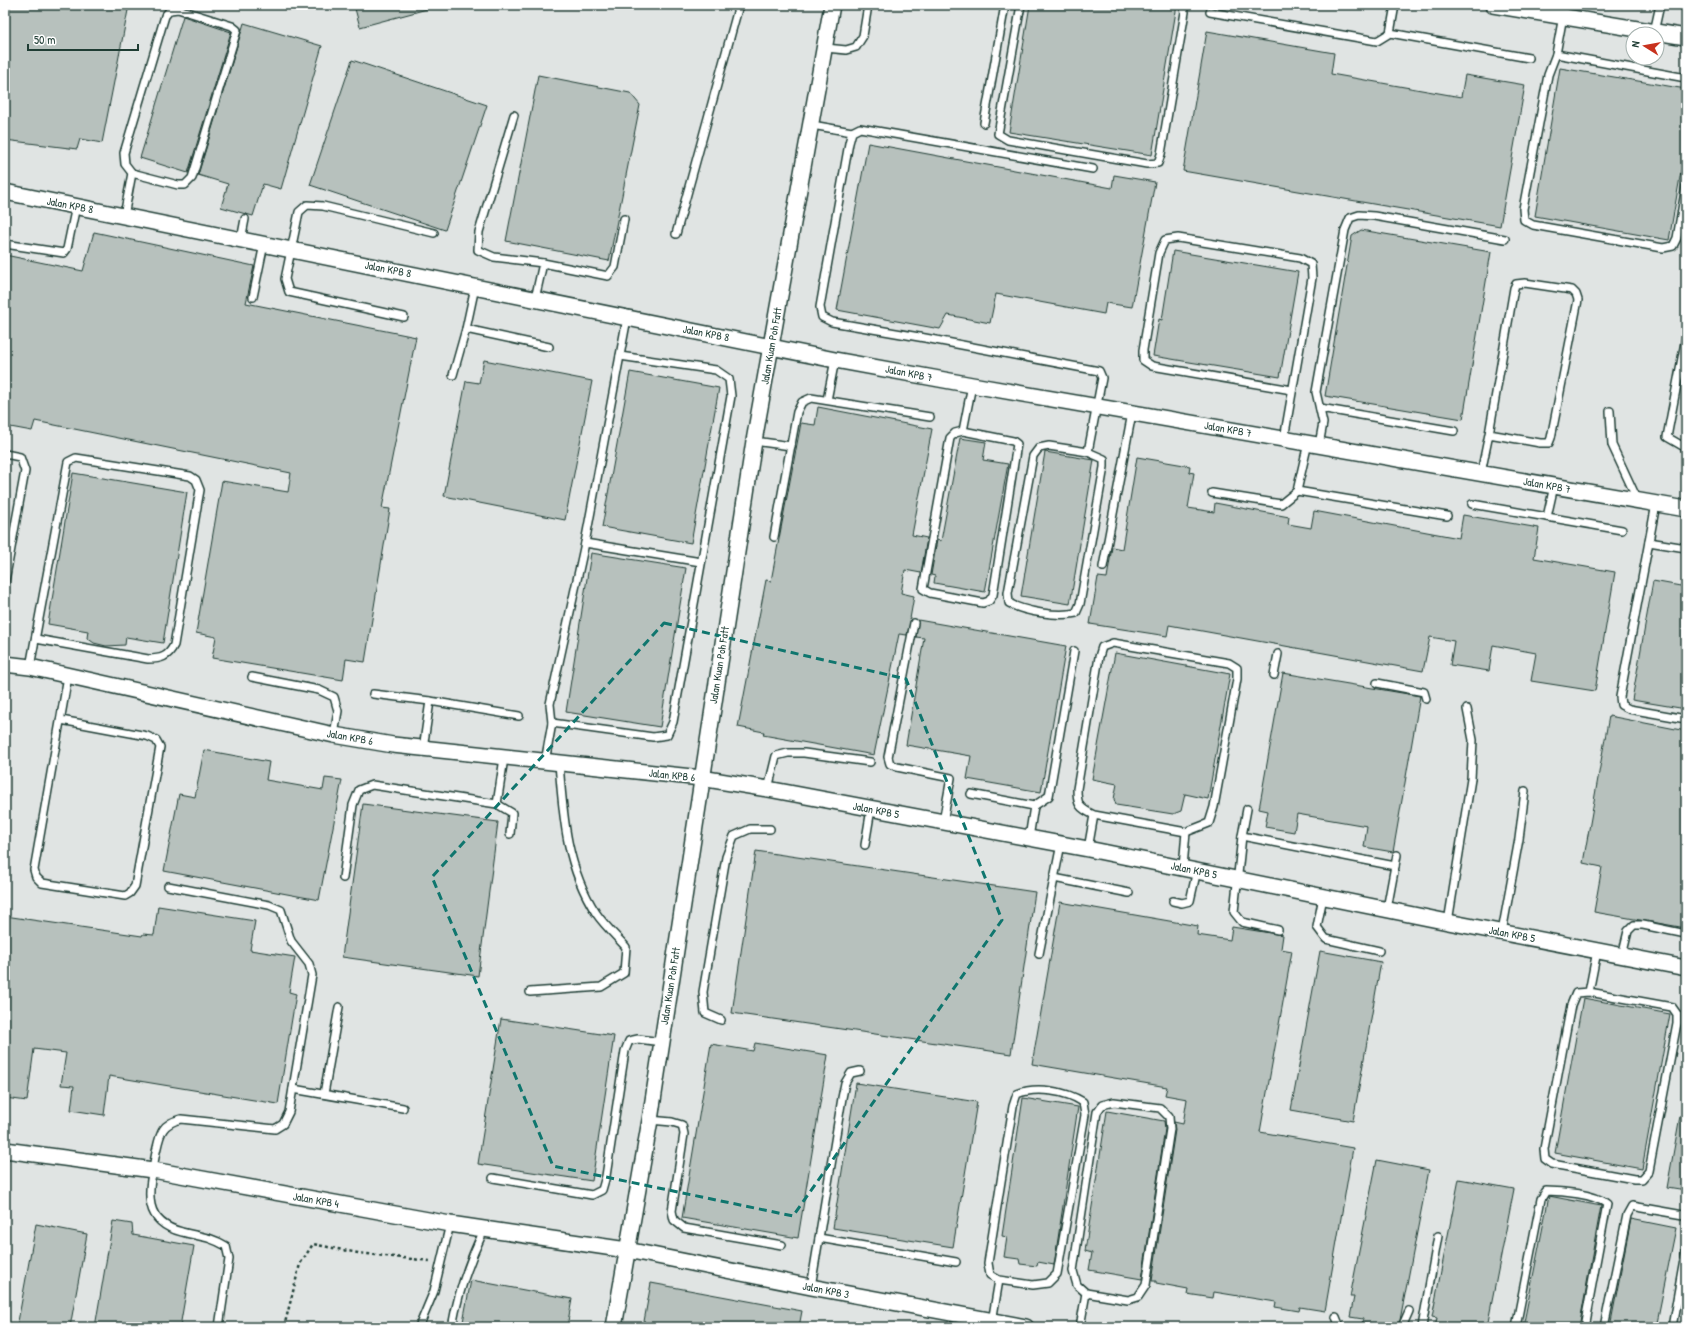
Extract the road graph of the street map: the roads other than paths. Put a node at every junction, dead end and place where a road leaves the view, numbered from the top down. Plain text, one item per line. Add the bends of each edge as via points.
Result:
1 (739, 5) edge
2 (832, 5) edge
3 (868, 5) edge
4 (1005, 5) edge
5 (1021, 5) edge
6 (1183, 5) edge
7 (1395, 5) edge
8 (1493, 5) edge
9 (1660, 5) edge
10 (1564, 11) edge
11 (1210, 12) dead end
12 (1628, 26) edge
13 (1655, 26) edge
14 (1390, 33) junction
15 (1665, 34) edge
16 (1686, 37) edge
17 (826, 48) junction
18 (1556, 54) junction
19 (1529, 58) dead end
20 (1686, 78) edge
21 (514, 115) dead end
22 (984, 123) dead end
23 (812, 125) junction
24 (852, 132) junction
25 (1093, 169) dead end
26 (132, 173) junction
27 (1686, 186) edge
28 (5, 192) edge
29 (76, 206) junction
30 (124, 216) junction
31 (245, 219) dead end
32 (624, 219) dead end
33 (434, 233) dead end
34 (676, 234) dead end
35 (1504, 239) dead end
36 (241, 240) junction
37 (5, 244) edge
38 (264, 244) junction
39 (290, 250) junction
40 (542, 263) junction
41 (475, 287) junction
42 (253, 297) dead end
43 (535, 299) junction
44 (404, 317) dead end
45 (627, 318) junction
46 (466, 329) junction
47 (1686, 337) edge
48 (771, 346) junction
49 (549, 347) dead end
50 (620, 356) junction
51 (835, 360) junction
52 (453, 375) dead end
53 (972, 385) junction
54 (1292, 390) junction
55 (827, 400) junction
56 (1096, 407) junction
57 (1320, 408) junction
58 (1610, 411) dead end
59 (1132, 413) junction
60 (930, 417) dead end
61 (963, 431) junction
62 (1454, 431) dead end
63 (1490, 434) junction
64 (1284, 439) junction
65 (754, 441) junction
66 (1314, 444) junction
67 (791, 446) junction
68 (1686, 448) edge
69 (1088, 452) junction
70 (5, 454) edge
71 (1481, 473) junction
72 (1554, 486) junction
73 (1297, 491) junction
74 (1212, 493) dead end
75 (1638, 501) junction
76 (1472, 504) dead end
77 (1656, 504) junction
78 (1686, 509) edge
79 (1447, 516) dead end
80 (1547, 517) junction
81 (1622, 530) dead end
82 (774, 537) dead end
83 (1649, 542) junction
84 (585, 543) junction
85 (1686, 548) edge
86 (701, 562) junction
87 (1103, 567) dead end
88 (5, 582) edge
89 (914, 623) dead end
90 (36, 639) junction
91 (1074, 651) dead end
92 (1278, 654) dead end
93 (5, 664) edge
94 (30, 667) junction
95 (1274, 675) dead end
96 (68, 676) junction
97 (252, 677) dead end
98 (1377, 683) dead end
99 (373, 694) dead end
100 (1426, 699) dead end
101 (430, 701) junction
102 (1467, 709) dead end
103 (519, 716) dead end
104 (1686, 719) edge
105 (61, 720) junction
106 (552, 723) junction
107 (334, 735) junction
108 (423, 749) junction
109 (504, 758) junction
110 (552, 762) junction
111 (870, 762) dead end
112 (701, 778) junction
113 (768, 789) junction
114 (1525, 791) dead end
115 (971, 794) dead end
116 (497, 804) junction
117 (1034, 806) junction
118 (871, 809) junction
119 (1247, 809) dead end
120 (1094, 814) junction
121 (943, 822) junction
122 (770, 829) dead end
123 (1186, 832) junction
124 (510, 834) dead end
125 (1242, 836) junction
126 (1029, 838) junction
127 (1061, 844) junction
128 (865, 845) dead end
129 (1088, 849) junction
130 (1397, 855) dead end
131 (1395, 866) junction
132 (1182, 867) junction
133 (1197, 870) junction
134 (343, 878) dead end
135 (1054, 878) junction
136 (1236, 879) junction
137 (168, 886) dead end
138 (1129, 893) dead end
139 (1323, 897) junction
140 (1173, 901) dead end
141 (1387, 909) junction
142 (1448, 922) junction
143 (1278, 930) dead end
144 (1502, 932) junction
145 (1686, 934) edge
146 (1596, 951) junction
147 (1379, 952) dead end
148 (1039, 954) dead end
149 (1622, 956) junction
150 (1686, 968) edge
151 (530, 992) dead end
152 (1589, 992) junction
153 (339, 1007) dead end
154 (720, 1020) dead end
155 (662, 1042) junction
156 (860, 1071) dead end
157 (293, 1089) junction
158 (324, 1094) junction
159 (403, 1108) dead end
160 (650, 1120) junction
161 (5, 1150) edge
162 (153, 1170) junction
163 (493, 1178) dead end
164 (1686, 1218) edge
165 (450, 1224) junction
166 (484, 1230) junction
167 (1438, 1236) dead end
168 (819, 1238) junction
169 (782, 1245) dead end
170 (1686, 1249) edge
171 (627, 1250) junction
172 (956, 1262) dead end
173 (999, 1280) junction
174 (811, 1287) junction
175 (1086, 1293) junction
176 (1409, 1311) dead end
177 (1336, 1317) dead end
178 (992, 1324) edge
179 (219, 1327) edge
180 (419, 1327) edge
181 (452, 1327) edge
182 (614, 1327) edge
183 (1026, 1327) edge
184 (1080, 1327) edge
185 (1340, 1327) edge
186 (1402, 1327) edge
187 (1422, 1327) edge
188 (1516, 1327) edge
189 (1584, 1327) edge
190 (1604, 1327) edge
191 (1672, 1327) edge

1 - 34 lane
2 - 17 street, Jalan Kuan Poh Fatt
3 - 17 lane via 863,36 856,47 846,50
4 - 22 lane
5 - 6 lane via 998,134 1008,140 1147,164 1158,164 1161,154 1184,12
7 - 14 lane
8 - 10 street
9 - 13 lane
10 - 12 street
10 - 18 lane
11 - 14 lane via 1377,41
14 - 19 lane
15 - 16 street
17 - 23 street, Jalan Kuan Poh Fatt
18 - 20 lane
18 - 27 lane via 1548,75 1523,209 1524,220 1534,225 1663,248 1674,246
21 - 40 lane via 479,232 478,250 494,257
23 - 24 lane
23 - 48 street, Jalan Kuan Poh Fatt
24 - 25 lane via 860,128
24 - 56 lane via 820,307 822,317 832,322 1099,371 1102,378
26 - 26 lane via 125,164 124,153 165,16 170,10 178,9 232,26 237,30 235,38 192,178 185,185 178,185
26 - 30 lane
28 - 29 street, Jalan KPB 8
29 - 30 street, Jalan KPB 8
29 - 37 lane via 67,250 64,253
30 - 36 street, Jalan KPB 8
31 - 36 lane
32 - 40 lane via 614,267 608,276
33 - 39 lane via 323,206 307,205 299,212
35 - 57 lane via 1374,216 1359,215 1350,218 1345,230 1316,392
36 - 38 street, Jalan KPB 8
38 - 39 street, Jalan KPB 8
38 - 42 lane
39 - 41 street, Jalan KPB 8
39 - 44 lane via 285,279 290,292
40 - 43 lane
41 - 43 street, Jalan KPB 8
41 - 46 lane
43 - 45 street, Jalan KPB 8
45 - 48 street, Jalan KPB 8
45 - 50 lane
46 - 49 lane
46 - 52 lane
47 - 68 lane via 1667,437
48 - 51 street, Jalan KPB 7
48 - 65 street, Jalan Kuan Poh Fatt
50 - 84 lane
50 - 86 lane via 716,370 729,379 731,396
51 - 53 street, Jalan KPB 7
51 - 55 lane
53 - 56 street, Jalan KPB 7
53 - 61 lane
54 - 54 lane via 1312,278 1311,264 1300,258 1178,238 1165,240 1159,252 1143,350 1144,360 1152,366
54 - 64 lane
55 - 60 lane
55 - 67 lane via 811,398 802,402 797,412
56 - 59 street, Jalan KPB 7
56 - 69 lane
57 - 62 lane
57 - 66 lane via 1323,424
58 - 75 lane via 1612,445
59 - 64 street, Jalan KPB 7
59 - 87 lane
61 - 61 lane via 955,432 950,438 923,589 930,593 983,603 989,601 993,595 1017,444 1013,440
63 - 63 lane via 1516,284 1572,290 1578,300 1552,438 1549,443 1540,443
63 - 71 lane
64 - 66 street, Jalan KPB 7
65 - 67 lane
65 - 112 street, Jalan Kuan Poh Fatt
66 - 71 street, Jalan KPB 7
66 - 73 lane
67 - 82 lane
69 - 69 lane via 1104,459 1104,467 1080,604 1076,613 1066,615 1018,608 1009,603 1008,593 1033,456 1039,448 1049,446
70 - 88 lane via 20,457 26,470
71 - 72 street, Jalan KPB 7
72 - 75 street, Jalan KPB 7
72 - 80 lane
73 - 74 lane via 1281,504
73 - 79 lane
75 - 77 street, Jalan KPB 7
76 - 80 lane
77 - 78 street, Jalan KPB 7
77 - 83 lane
80 - 81 lane
83 - 85 lane
83 - 104 lane via 1620,697 1621,705 1629,709
84 - 86 lane
84 - 106 lane via 550,704
86 - 106 lane via 673,722 667,735 653,737
89 - 121 lane via 888,757 890,764 897,767 951,778
90 - 90 lane via 68,462 76,458 190,476 196,480 200,490 174,645 170,653 160,659 148,659
90 - 94 lane
91 - 117 lane via 1049,796
92 - 95 lane
93 - 94 street, Jalan KPB 6
94 - 96 street, Jalan KPB 6
96 - 105 lane
96 - 107 street, Jalan KPB 6
97 - 107 lane via 319,690 334,697 338,711
98 - 100 lane via 1424,692
99 - 101 lane
101 - 103 lane
101 - 108 lane
102 - 142 lane via 1473,740 1471,779
105 - 105 lane via 34,870 36,877 42,883 125,896 135,886 160,747 156,740 147,736
106 - 110 lane
107 - 108 street, Jalan KPB 6
108 - 109 street, Jalan KPB 6
109 - 110 street, Jalan KPB 6
109 - 116 lane
110 - 112 street, Jalan KPB 6
110 - 151 lane via 575,872 596,913 626,947 624,973 601,987
111 - 113 lane via 804,753 776,756
112 - 113 street, Jalan KPB 5
112 - 155 street, Jalan Kuan Poh Fatt
113 - 118 street, Jalan KPB 5
114 - 144 lane
115 - 117 lane
116 - 124 lane via 512,813
116 - 134 lane via 372,785 359,790 353,805
117 - 126 lane
118 - 121 street, Jalan KPB 5
118 - 128 lane
119 - 125 lane
120 - 123 lane
120 - 123 lane via 1084,810 1077,802 1077,789 1102,647 1113,643 1229,663 1237,668 1237,679 1214,807 1209,823
120 - 129 lane
121 - 126 street, Jalan KPB 5
122 - 154 lane via 750,828 734,836 726,857 703,992 705,1012
123 - 132 lane
125 - 131 lane
125 - 136 lane
126 - 127 street, Jalan KPB 5
127 - 129 street, Jalan KPB 5
127 - 135 lane
129 - 132 street, Jalan KPB 5
130 - 131 lane
131 - 141 lane
132 - 133 street, Jalan KPB 5
133 - 136 street, Jalan KPB 5
133 - 140 lane via 1190,901
135 - 138 lane
135 - 148 lane
136 - 139 street, Jalan KPB 5
136 - 143 lane via 1234,912 1242,922
137 - 157 lane via 269,905 281,910 291,941 309,964 312,975
139 - 141 street, Jalan KPB 5
139 - 147 lane via 1317,927 1326,940
141 - 142 street, Jalan KPB 5
142 - 144 street, Jalan KPB 5
144 - 146 street, Jalan KPB 5
145 - 149 lane via 1634,925 1628,931
146 - 149 street, Jalan KPB 5
146 - 152 lane
149 - 150 street, Jalan KPB 5
152 - 152 lane via 1672,1007 1677,1014 1649,1171 1642,1179 1634,1180 1552,1164 1544,1159 1571,1005 1576,993
153 - 158 lane
155 - 160 street, Jalan Kuan Poh Fatt
155 - 163 lane via 638,1039 629,1041 625,1051 602,1190 592,1195
156 - 168 lane via 851,1073 845,1083
157 - 158 lane
157 - 162 lane via 284,1124 275,1129 181,1119 171,1121 163,1127
158 - 159 lane
160 - 169 lane via 682,1125 684,1134 672,1211 674,1220 684,1228
160 - 171 street, Jalan Kuan Poh Fatt
161 - 162 street, Jalan KPB 4
162 - 165 street, Jalan KPB 4
162 - 179 lane via 149,1202 158,1220 181,1232 213,1238 226,1246 229,1259
164 - 190 lane via 1684,1215 1632,1206 1627,1215
165 - 166 street, Jalan KPB 4
165 - 180 lane via 434,1291
166 - 171 street, Jalan KPB 4
166 - 181 lane via 471,1256
167 - 187 lane
168 - 172 lane
168 - 174 lane
170 - 191 lane
171 - 174 street, Jalan KPB 3
171 - 182 street, Jalan Kuan Poh Fatt
173 - 173 lane via 990,1276 988,1263 1017,1094 1027,1090 1074,1096 1083,1102 1085,1115 1057,1274 1048,1283 1033,1285
173 - 178 lane
174 - 178 street, Jalan KPB 3
175 - 175 lane via 1077,1285 1073,1271 1097,1112 1102,1105 1114,1102 1160,1108 1169,1117 1170,1129 1146,1285 1138,1296 1128,1300
175 - 184 lane
176 - 186 lane
177 - 185 lane
178 - 183 street, Jalan KPB 3
188 - 189 lane via 1541,1200 1546,1191 1600,1198 1607,1204

